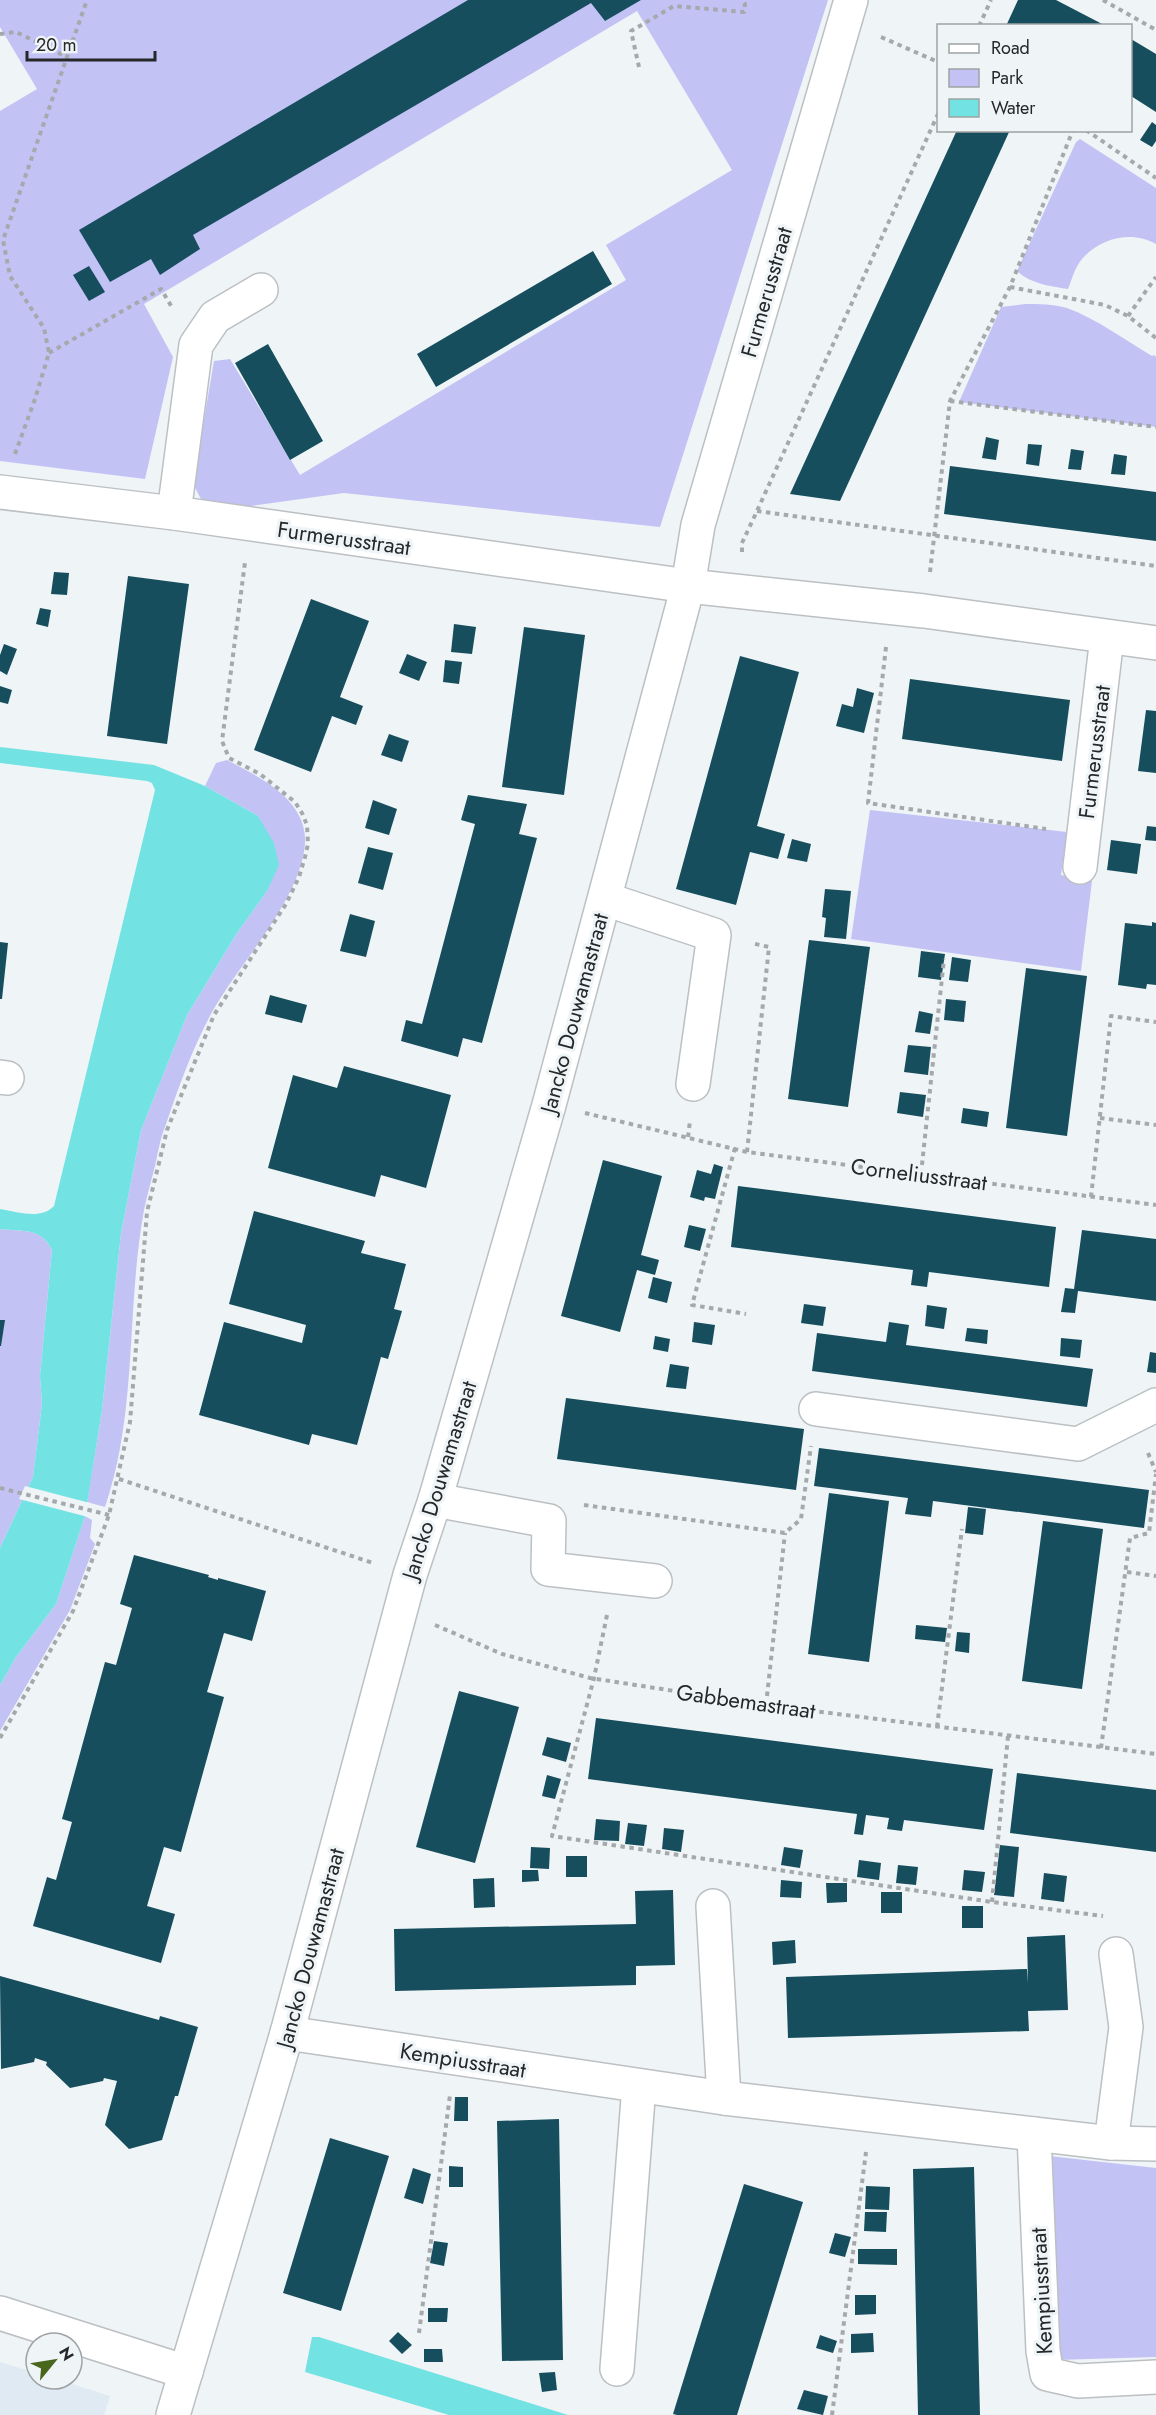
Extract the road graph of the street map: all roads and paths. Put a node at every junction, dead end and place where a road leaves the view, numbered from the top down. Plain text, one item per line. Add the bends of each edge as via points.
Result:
1 (87, 0) edge
2 (742, 0) edge
3 (991, 0) edge
4 (1103, 0) edge
5 (847, 11) edge
6 (980, 24) edge
7 (1156, 30) edge
8 (0, 34) edge
9 (67, 57) junction
10 (937, 61) edge
11 (639, 67) dead end
12 (937, 118) edge
13 (1072, 132) edge
14 (1089, 132) edge
15 (1156, 178) edge
16 (1156, 277) edge
17 (1010, 287) junction
18 (261, 290) dead end
19 (1128, 316) junction
20 (1156, 338) edge
21 (196, 345) junction
22 (49, 352) junction
23 (950, 401) junction
24 (1156, 427) edge
25 (4, 493) edge
26 (757, 511) junction
27 (174, 513) junction
28 (250, 525) junction
29 (935, 536) junction
30 (1156, 566) edge
31 (688, 586) junction
32 (738, 591) junction
33 (891, 607) junction
34 (924, 611) junction
35 (1107, 637) junction
36 (1156, 644) edge
37 (1084, 834) junction
38 (1080, 867) dead end
39 (605, 899) junction
40 (714, 934) junction
41 (944, 959) dead end
42 (1156, 1022) edge
43 (693, 1084) dead end
44 (549, 1105) junction
45 (1100, 1118) junction
46 (1156, 1125) edge
47 (735, 1148) junction
48 (747, 1152) junction
49 (921, 1174) junction
50 (1091, 1197) junction
51 (1156, 1205) edge
52 (746, 1314) dead end
53 (1156, 1405) edge
54 (816, 1409) joint
55 (1156, 1474) edge
56 (119, 1479) junction
57 (0, 1488) edge
58 (435, 1500) junction
59 (109, 1515) junction
60 (549, 1521) junction
61 (962, 1529) dead end
62 (785, 1533) junction
63 (1126, 1572) junction
64 (410, 1575) junction
65 (615, 1576) junction
66 (1156, 1576) edge
67 (655, 1581) dead end
68 (401, 1610) junction
69 (594, 1678) junction
70 (766, 1705) junction
71 (937, 1726) junction
72 (1008, 1736) junction
73 (0, 1738) edge
74 (1101, 1748) junction
75 (1156, 1754) edge
76 (992, 1902) junction
77 (713, 1906) dead end
78 (1116, 1954) joint
79 (287, 2033) junction
80 (455, 2059) junction
81 (639, 2086) junction
82 (724, 2098) junction
83 (871, 2116) junction
84 (1034, 2134) junction
85 (1111, 2143) junction
86 (1156, 2144) edge
87 (0, 2313) edge
88 (419, 2334) dead end
89 (618, 2369) dead end
90 (186, 2372) junction
91 (1156, 2377) edge
92 (173, 2415) edge
93 (832, 2415) edge

1 - 9 path
2 - 11 path via 744,12 674,6 631,31
3 - 6 path
4 - 7 path
5 - 10 path
5 - 31 street, Furmerusstraat via 698,525
8 - 9 path via 16,32
9 - 22 path via 3,240 10,276 44,328
12 - 26 path
13 - 17 path
14 - 15 path
16 - 19 path
17 - 19 path via 1105,305
17 - 23 path
18 - 21 street via 215,316
19 - 20 path
21 - 22 path via 161,289
21 - 27 street
22 - 25 path
23 - 24 path
23 - 29 path
25 - 27 street, Furmerusstraat
26 - 29 path
26 - 32 path via 742,543
27 - 28 street, Furmerusstraat
28 - 31 street, Furmerusstraat
28 - 56 path via 222,741 230,758 260,774 295,802 307,825 308,844 286,904 214,1015 167,1130 147,1212 132,1399
29 - 30 path
29 - 34 path
31 - 32 street, Furmerusstraat
31 - 39 street, Jancko Douwamastraat
32 - 33 street, Furmerusstraat
33 - 34 street, Furmerusstraat
33 - 37 path via 868,803
34 - 35 street, Furmerusstraat
35 - 36 street, Furmerusstraat
35 - 37 street, Furmerusstraat
37 - 38 street, Furmerusstraat
39 - 40 street
39 - 44 street, Jancko Douwamastraat
40 - 43 street
40 - 48 path via 769,947
41 - 49 path
42 - 45 path via 1111,1016
44 - 47 path, Corneliusstraat
44 - 58 street, Jancko Douwamastraat
45 - 46 path
45 - 50 path
47 - 48 path, Corneliusstraat
47 - 52 path via 692,1305
48 - 49 path, Corneliusstraat
49 - 50 path, Corneliusstraat
50 - 51 path, Corneliusstraat
53 - 54 street via 1078,1444
54 - 62 path via 801,1519
55 - 63 path via 1149,1533 1130,1538
56 - 59 path
56 - 64 path
57 - 59 path
58 - 60 street
58 - 64 street, Jancko Douwamastraat
59 - 73 path via 73,1611
60 - 62 path via 567,1503
60 - 65 street via 548,1569
61 - 71 path
62 - 70 path
63 - 66 path
63 - 74 path
64 - 68 street, Jancko Douwamastraat
65 - 67 street
65 - 69 path
68 - 69 path, Gabbemastraat via 502,1654
68 - 79 street, Jancko Douwamastraat
69 - 70 path, Gabbemastraat
69 - 76 path via 552,1836
70 - 71 path, Gabbemastraat
71 - 72 path, Gabbemastraat
72 - 74 path, Gabbemastraat
72 - 76 path
74 - 75 path, Gabbemastraat
76 - 78 path via 1107,1917
77 - 82 street
78 - 85 street via 1126,2027
79 - 80 street, Kempiusstraat
79 - 90 street, Jancko Douwamastraat
80 - 81 street, Kempiusstraat
80 - 88 path
81 - 82 street, Kempiusstraat
81 - 89 street
82 - 83 street, Kempiusstraat
83 - 84 street, Kempiusstraat
83 - 93 path
84 - 85 street, Kempiusstraat
84 - 91 street, Kempiusstraat via 1042,2351 1047,2374 1078,2381
85 - 86 street, Kempiusstraat
87 - 90 street
90 - 92 street, Jancko Douwamastraat

